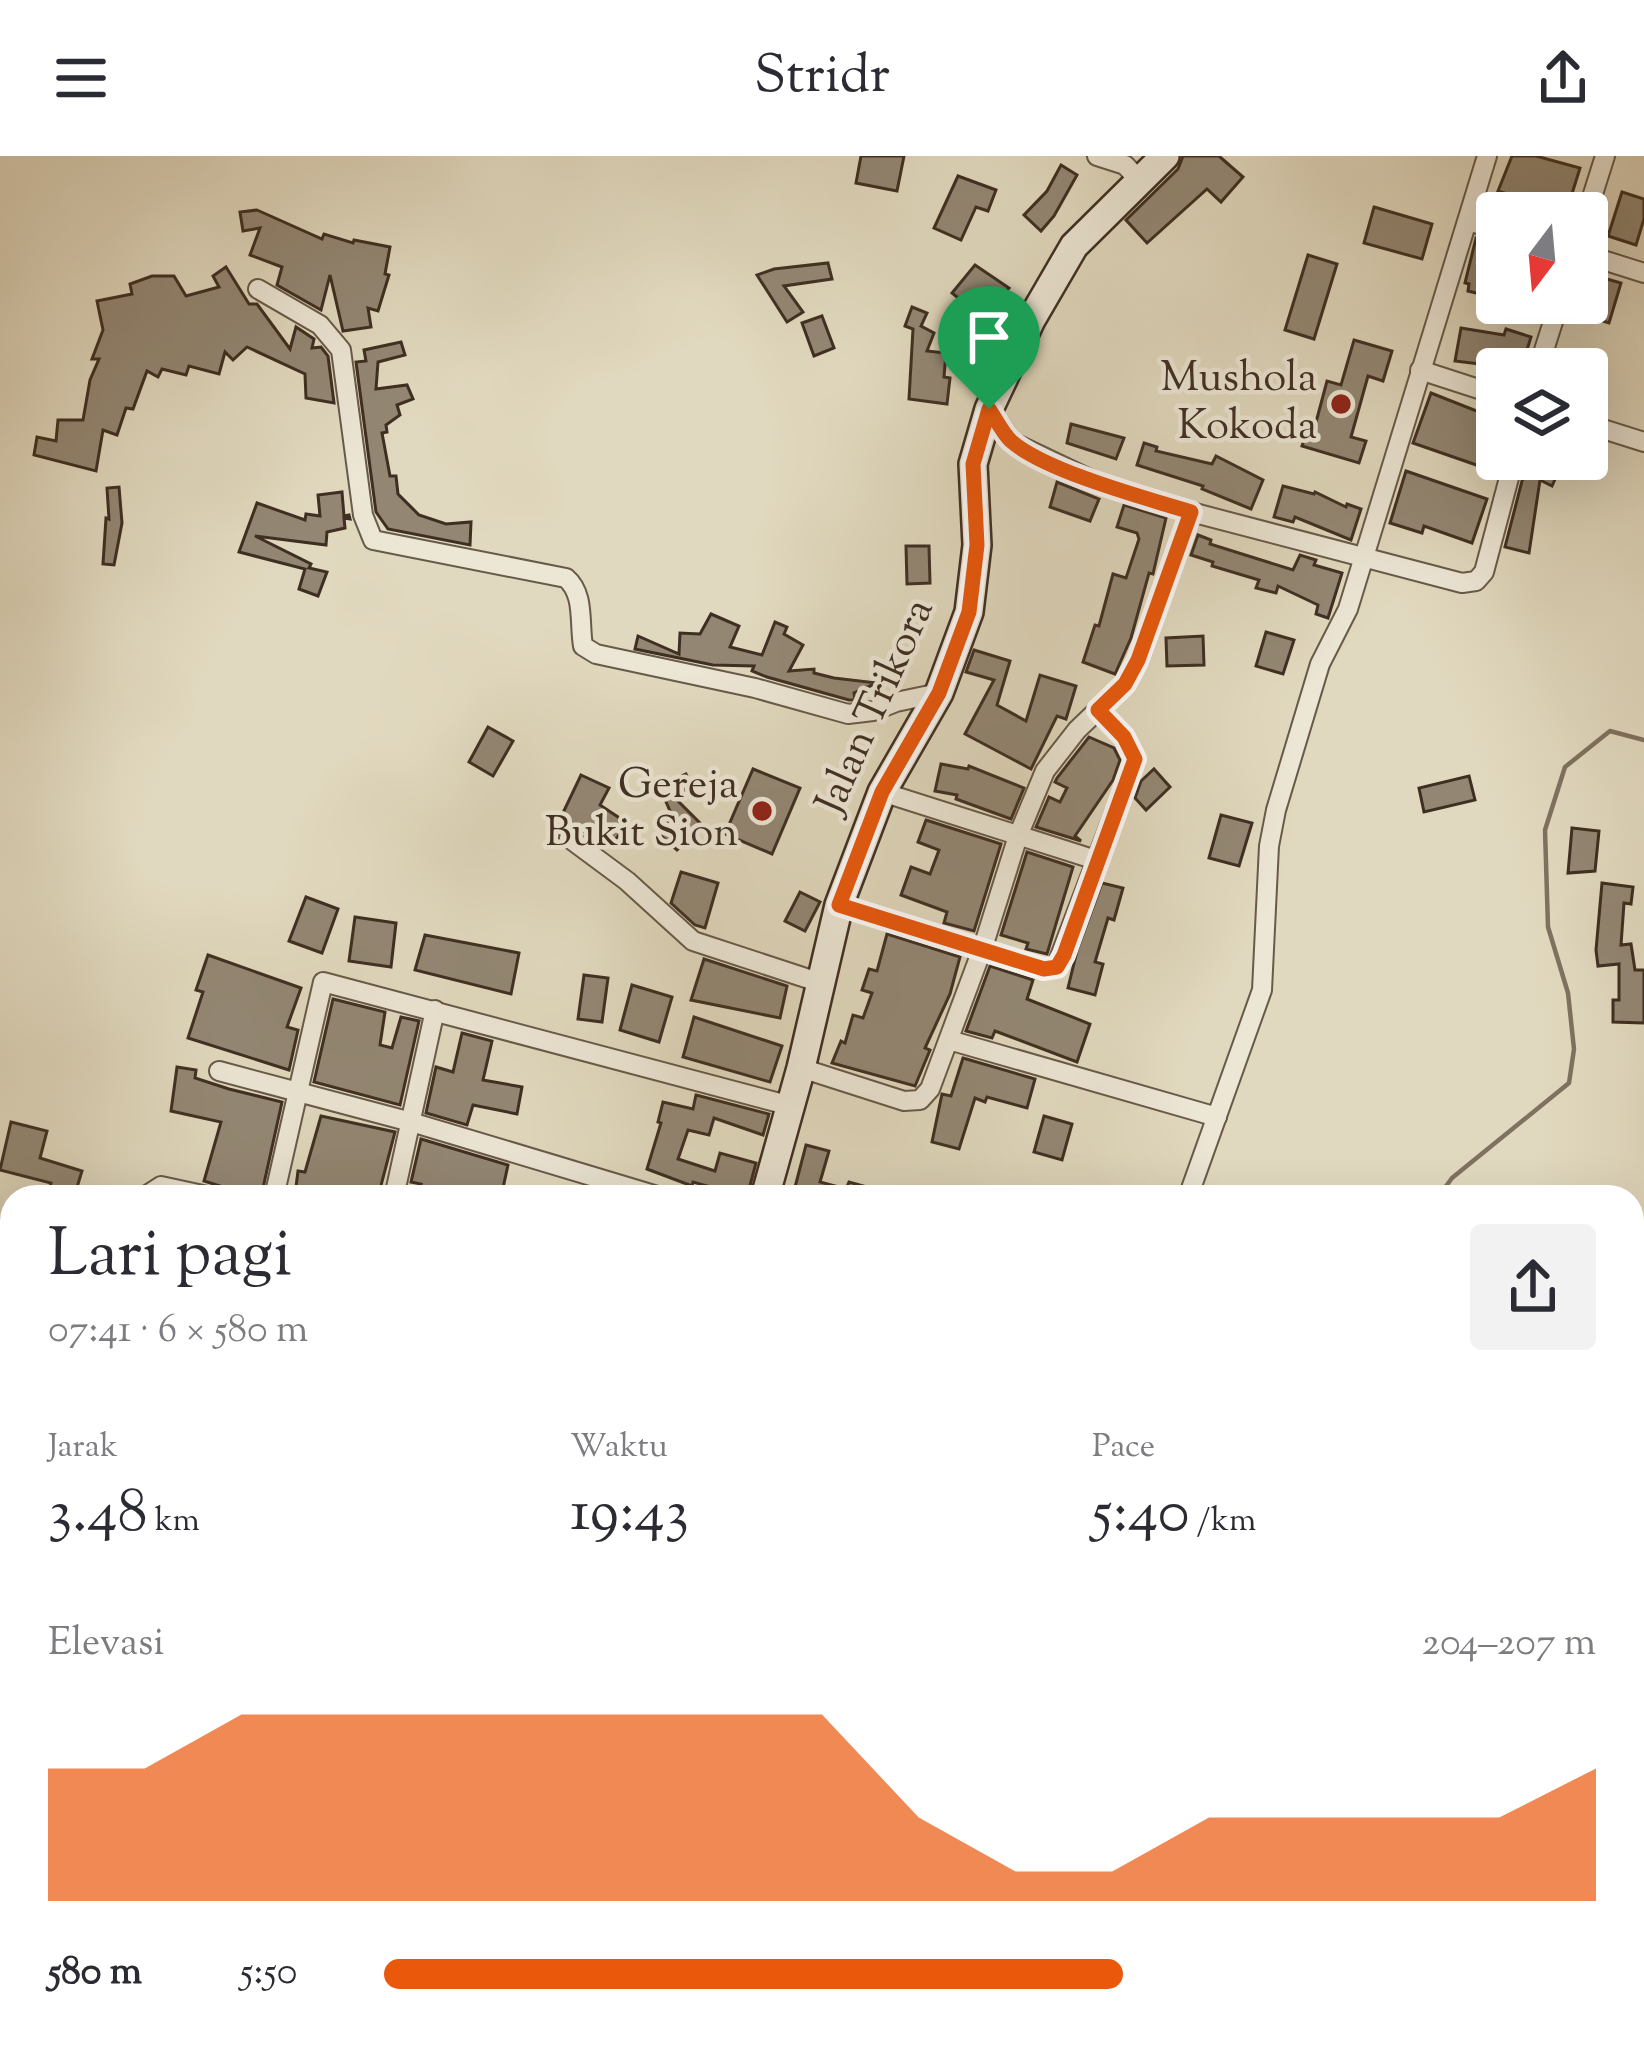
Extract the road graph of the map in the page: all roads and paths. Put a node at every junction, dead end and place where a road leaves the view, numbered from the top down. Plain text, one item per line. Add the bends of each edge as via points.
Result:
1 (1097, 156) edge
2 (1165, 156) edge
3 (1487, 156) edge
4 (1605, 156) edge
5 (1141, 182) junction
6 (1594, 192) edge
7 (1468, 221) junction
8 (1476, 223) edge
9 (1608, 262) edge
10 (1644, 273) edge
11 (257, 289) dead end
12 (1420, 370) junction
13 (1476, 388) edge
14 (989, 409) junction
15 (1608, 431) edge
16 (1644, 442) edge
17 (1508, 480) edge
18 (1191, 512) junction
19 (1364, 556) junction
20 (939, 693) junction
21 (1098, 710) junction
22 (882, 792) junction
23 (1018, 836) junction
24 (569, 838) dead end
25 (1096, 860) junction
26 (839, 905) junction
27 (983, 947) junction
28 (821, 983) junction
29 (435, 1010) junction
30 (950, 1040) junction
31 (801, 1068) junction
32 (219, 1071) dead end
33 (300, 1092) junction
34 (791, 1106) junction
35 (1217, 1117) junction
36 (411, 1122) junction
37 (277, 1185) edge
38 (397, 1185) edge
39 (609, 1185) edge
40 (768, 1185) edge
41 (1192, 1185) edge

1 - 5 street via 1125,165
2 - 5 street, Jalan Trikora
3 - 7 street
4 - 6 street
5 - 14 street, Jalan Trikora via 1074,246
7 - 8 street
7 - 12 street
9 - 10 street
11 - 20 street via 320,325 341,350 360,496 374,540 566,578 578,597 583,646 596,654 848,714
12 - 13 street
12 - 19 street
14 - 18 street via 1012,442 1037,455
14 - 20 street, Jalan Trikora via 973,464 977,545 969,612
15 - 16 street
17 - 19 street via 1476,581
18 - 19 street
18 - 21 street via 1138,660
19 - 35 street via 1320,664 1276,810 1262,990
20 - 22 street, Jalan Trikora
21 - 23 street via 1045,771
21 - 25 street via 1135,759
22 - 23 street
22 - 26 street, Jalan Trikora
23 - 25 street
23 - 27 street
24 - 28 street via 693,940
25 - 27 street via 1057,967
26 - 27 street
26 - 28 street, Jalan Trikora
27 - 30 street
28 - 31 street, Jalan Trikora
29 - 33 street via 322,982
29 - 34 street
29 - 36 street
30 - 31 street via 920,1100
30 - 35 street
31 - 34 street, Jalan Trikora
32 - 33 street
33 - 36 street
33 - 37 street
34 - 40 street, Jalan Trikora
35 - 41 street
36 - 38 street
36 - 39 street

